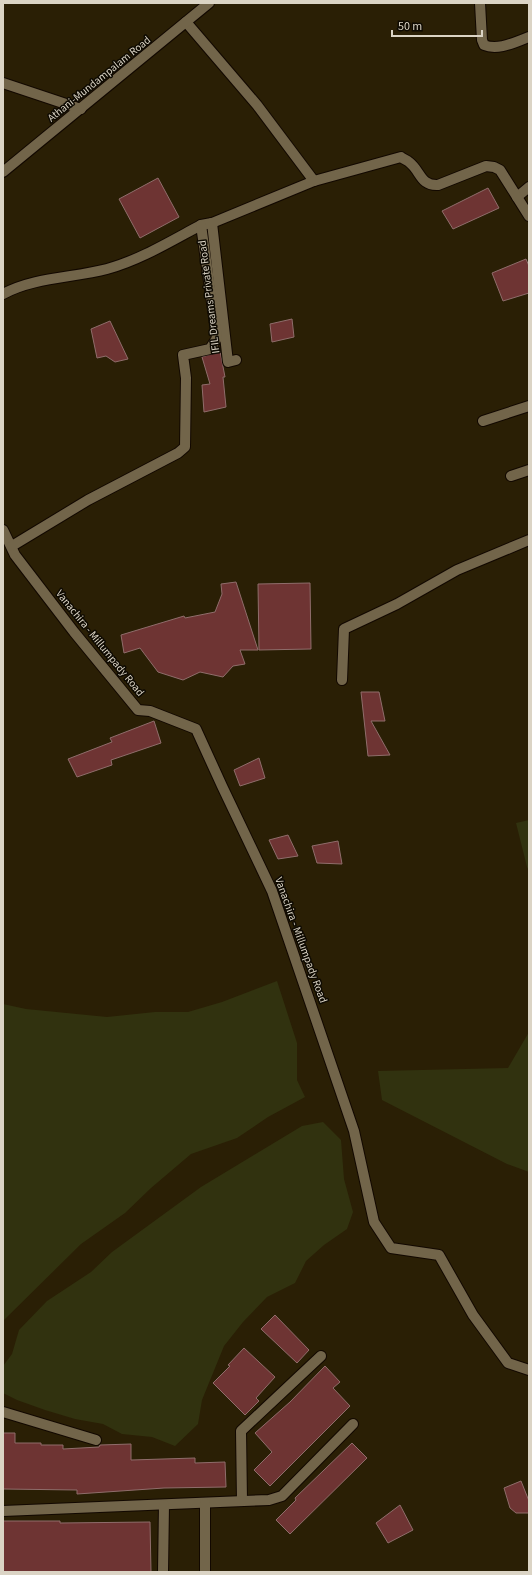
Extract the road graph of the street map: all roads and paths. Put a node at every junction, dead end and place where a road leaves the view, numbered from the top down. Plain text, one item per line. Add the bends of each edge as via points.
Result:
1 (209, 3) edge
2 (480, 3) edge
3 (186, 22) junction
4 (529, 37) edge
5 (3, 83) edge
6 (82, 109) junction
7 (3, 172) edge
8 (314, 181) junction
9 (529, 187) edge
10 (517, 197) junction
11 (529, 216) edge
12 (212, 223) junction
13 (201, 225) junction
14 (3, 294) edge
15 (221, 338) junction
16 (236, 360) dead end
17 (529, 406) edge
18 (483, 421) dead end
19 (529, 470) edge
20 (511, 476) dead end
21 (3, 530) edge
22 (529, 540) edge
23 (12, 546) junction
24 (342, 680) dead end
25 (321, 1356) dead end
26 (529, 1370) edge
27 (3, 1412) edge
28 (353, 1424) dead end
29 (96, 1440) dead end
30 (242, 1501) junction
31 (205, 1503) junction
32 (164, 1505) junction
33 (3, 1511) edge
34 (163, 1572) edge
35 (205, 1572) edge

1 - 3 street, Athani-Mundampalam Road
2 - 4 street via 484,45 491,48 504,46
3 - 6 street, Athani-Mundampalam Road
3 - 8 street via 257,105
5 - 6 street
6 - 7 street, Athani-Mundampalam Road
8 - 10 street via 401,157 410,162 424,182 431,186 486,166 494,167 500,170
8 - 12 street
9 - 10 street
10 - 11 street
12 - 13 street
12 - 15 street, IFIL Dreams Private Road
13 - 14 street via 130,261 106,269 42,281
13 - 15 street
15 - 16 street, IFIL Dreams Private Road via 228,362
15 - 23 street via 210,349 183,355 186,378 185,447 88,500
17 - 18 street
19 - 20 street
21 - 23 street, Vanachira - Millumpady Road
22 - 24 street via 457,570 344,630
23 - 26 street, Vanachira - Millumpady Road via 15,555 138,710 150,711 196,729 272,891 354,1131 374,1222 391,1248 439,1255 473,1315 508,1362
25 - 30 street via 241,1431
27 - 29 street
28 - 30 street via 282,1496 269,1500
30 - 31 street
31 - 32 street
31 - 35 street
32 - 33 street
32 - 34 street

